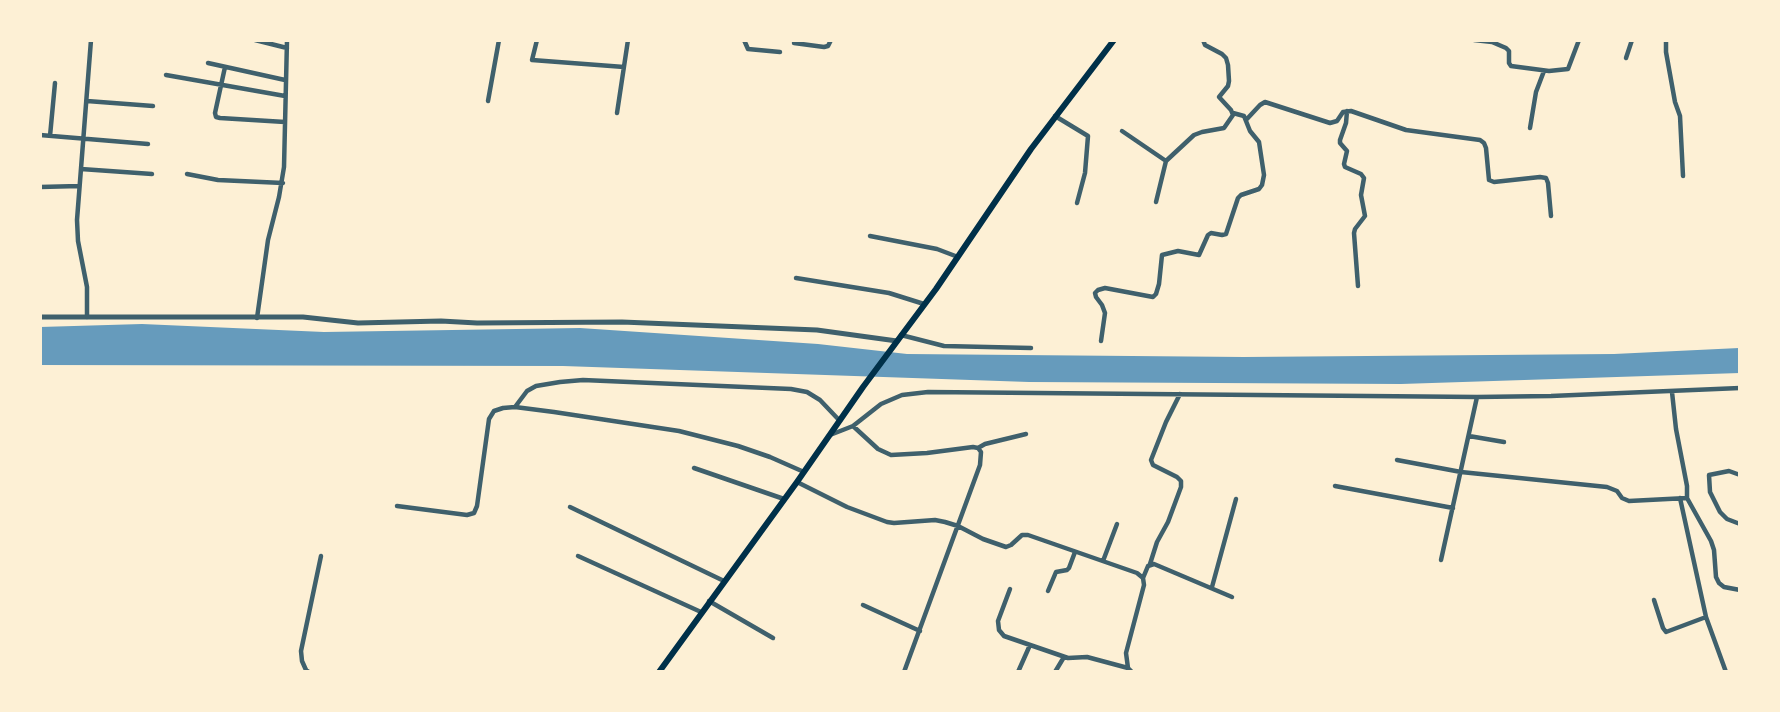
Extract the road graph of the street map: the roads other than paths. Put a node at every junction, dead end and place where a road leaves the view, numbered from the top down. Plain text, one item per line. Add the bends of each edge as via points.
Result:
1 (91, 40) edge
2 (255, 40) edge
3 (287, 40) edge
4 (499, 40) edge
5 (537, 40) edge
6 (628, 40) edge
7 (744, 40) edge
8 (831, 40) edge
9 (1114, 40) edge
10 (1203, 40) edge
11 (1474, 40) edge
12 (1579, 40) edge
13 (1632, 40) edge
14 (1666, 40) edge
15 (794, 44) dead end
16 (287, 48) junction
17 (780, 52) dead end
18 (1626, 58) dead end
19 (208, 63) dead end
20 (225, 67) junction
21 (624, 67) junction
22 (1544, 70) junction
23 (166, 75) dead end
24 (285, 80) junction
25 (55, 83) dead end
26 (220, 85) junction
27 (285, 96) junction
28 (87, 101) junction
29 (488, 101) dead end
30 (153, 106) dead end
31 (1347, 111) junction
32 (617, 113) dead end
33 (1233, 113) junction
34 (1055, 116) junction
35 (1246, 120) junction
36 (285, 122) junction
37 (1530, 128) dead end
38 (1122, 131) dead end
39 (40, 135) edge
40 (50, 136) junction
41 (84, 139) junction
42 (148, 144) dead end
43 (1166, 161) junction
44 (81, 169) junction
45 (152, 174) dead end
46 (187, 174) dead end
47 (1683, 176) dead end
48 (282, 183) junction
49 (79, 186) junction
50 (40, 187) edge
51 (1156, 202) dead end
52 (1077, 203) dead end
53 (1551, 216) dead end
54 (870, 236) dead end
55 (958, 256) junction
56 (796, 278) dead end
57 (1358, 286) dead end
58 (924, 304) junction
59 (87, 317) junction
60 (40, 318) edge
61 (257, 318) junction
62 (897, 341) junction
63 (1101, 341) dead end
64 (1031, 348) dead end
65 (1740, 388) edge
66 (1672, 392) junction
67 (1180, 394) junction
68 (1477, 397) junction
69 (515, 407) junction
70 (839, 420) junction
71 (853, 426) junction
72 (1026, 434) dead end
73 (828, 436) junction
74 (1468, 436) junction
75 (1504, 442) dead end
76 (978, 448) junction
77 (1397, 460) dead end
78 (694, 468) dead end
79 (1461, 471) junction
80 (804, 472) junction
81 (1740, 475) edge
82 (797, 482) junction
83 (1335, 486) dead end
84 (1680, 498) junction
85 (1687, 498) junction
86 (784, 499) junction
87 (1236, 499) dead end
88 (397, 506) dead end
89 (570, 507) dead end
90 (1453, 508) junction
91 (1740, 524) edge
92 (1117, 525) dead end
93 (958, 526) junction
94 (1075, 552) junction
95 (321, 556) dead end
96 (578, 556) dead end
97 (1441, 560) dead end
98 (1103, 561) junction
99 (1150, 564) junction
100 (1143, 578) junction
101 (724, 581) junction
102 (1212, 587) junction
103 (1010, 589) dead end
104 (1740, 590) edge
105 (1048, 591) dead end
106 (1232, 597) dead end
107 (1654, 600) dead end
108 (709, 601) junction
109 (863, 605) dead end
110 (701, 612) junction
111 (1706, 617) junction
112 (920, 631) junction
113 (773, 639) dead end
114 (1030, 645) junction
115 (1064, 657) junction
116 (1130, 670) edge
117 (309, 672) edge
118 (659, 672) edge
119 (904, 672) edge
120 (1018, 672) edge
121 (1055, 672) edge
122 (1726, 672) edge

1 - 28 street
2 - 16 street
3 - 16 street
4 - 29 street
5 - 21 street via 532,60
6 - 21 street
7 - 17 street via 748,50
8 - 15 street via 824,47
9 - 34 main road
10 - 33 street via 1226,58 1229,81 1219,97
11 - 22 street via 1506,48 1511,66
12 - 22 street via 1568,69
13 - 18 street
14 - 47 street via 1680,116
16 - 24 street
19 - 20 street
20 - 24 street
20 - 26 street
21 - 32 street
22 - 37 street
23 - 26 street
24 - 27 street
25 - 40 street
26 - 27 street
26 - 36 street via 216,117
27 - 36 street
28 - 30 street
28 - 41 street
31 - 35 street via 1330,123 1265,102
31 - 53 street via 1406,130 1480,140 1484,143 1489,180 1545,178
31 - 57 street via 1340,140 1347,152 1344,164 1364,178 1361,195 1365,216 1354,229
33 - 35 street
33 - 43 street via 1224,128 1194,135
34 - 52 street via 1088,136 1085,173
34 - 55 main road
35 - 63 street via 1260,145 1262,185 1238,198 1226,234 1208,235 1199,255 1178,251 1162,255 1159,284 1153,297 1098,290 1096,297 1105,313
36 - 48 street
38 - 43 street
39 - 40 street
40 - 41 street
41 - 42 street
41 - 44 street
43 - 51 street
44 - 45 street
44 - 49 street
46 - 48 street via 218,180
48 - 61 street via 268,240
49 - 50 street
49 - 59 street via 78,241 87,287
54 - 55 street
55 - 58 main road
56 - 58 street via 889,293
58 - 62 main road
59 - 60 street
59 - 61 street
61 - 62 street via 303,317 358,323 622,322 818,330
62 - 64 street
62 - 70 main road
65 - 66 street
66 - 68 street
66 - 85 street
67 - 68 street
67 - 71 street via 914,393 880,404
67 - 99 street via 1151,460 1153,465 1177,477 1181,487
68 - 74 street
69 - 70 street via 526,391 536,386 584,380 791,389 820,400
69 - 80 street via 679,431 738,446
69 - 88 street via 494,411 489,419 474,513
70 - 73 main road
71 - 73 street
71 - 76 street via 878,449 891,455
72 - 76 street
73 - 80 main road
74 - 75 street
74 - 79 street
76 - 93 street via 980,465
77 - 79 street
78 - 86 street
79 - 84 street via 1607,488 1617,490 1629,501
79 - 90 street
80 - 82 main road
81 - 91 street via 1729,471 1709,475 1710,492 1717,506 1726,519
82 - 86 main road
82 - 93 street via 886,522 934,520
83 - 90 street
84 - 85 street
84 - 111 street
85 - 104 street via 1711,541 1719,583
86 - 101 main road
87 - 102 street
89 - 101 street
90 - 97 street
92 - 98 street
93 - 94 street via 1006,547 1028,535
93 - 112 street
94 - 98 street
94 - 105 street via 1069,568 1056,572
95 - 117 street via 301,651
96 - 110 street
98 - 100 street
99 - 100 street
99 - 102 street
100 - 116 street via 1126,653
101 - 108 main road
102 - 106 street
103 - 114 street via 998,619 999,630 1004,636
107 - 111 street via 1666,632
108 - 110 main road
108 - 113 street
109 - 112 street
110 - 118 main road
111 - 122 street
112 - 119 street
114 - 115 street
114 - 120 street
115 - 116 street via 1087,657
115 - 121 street

